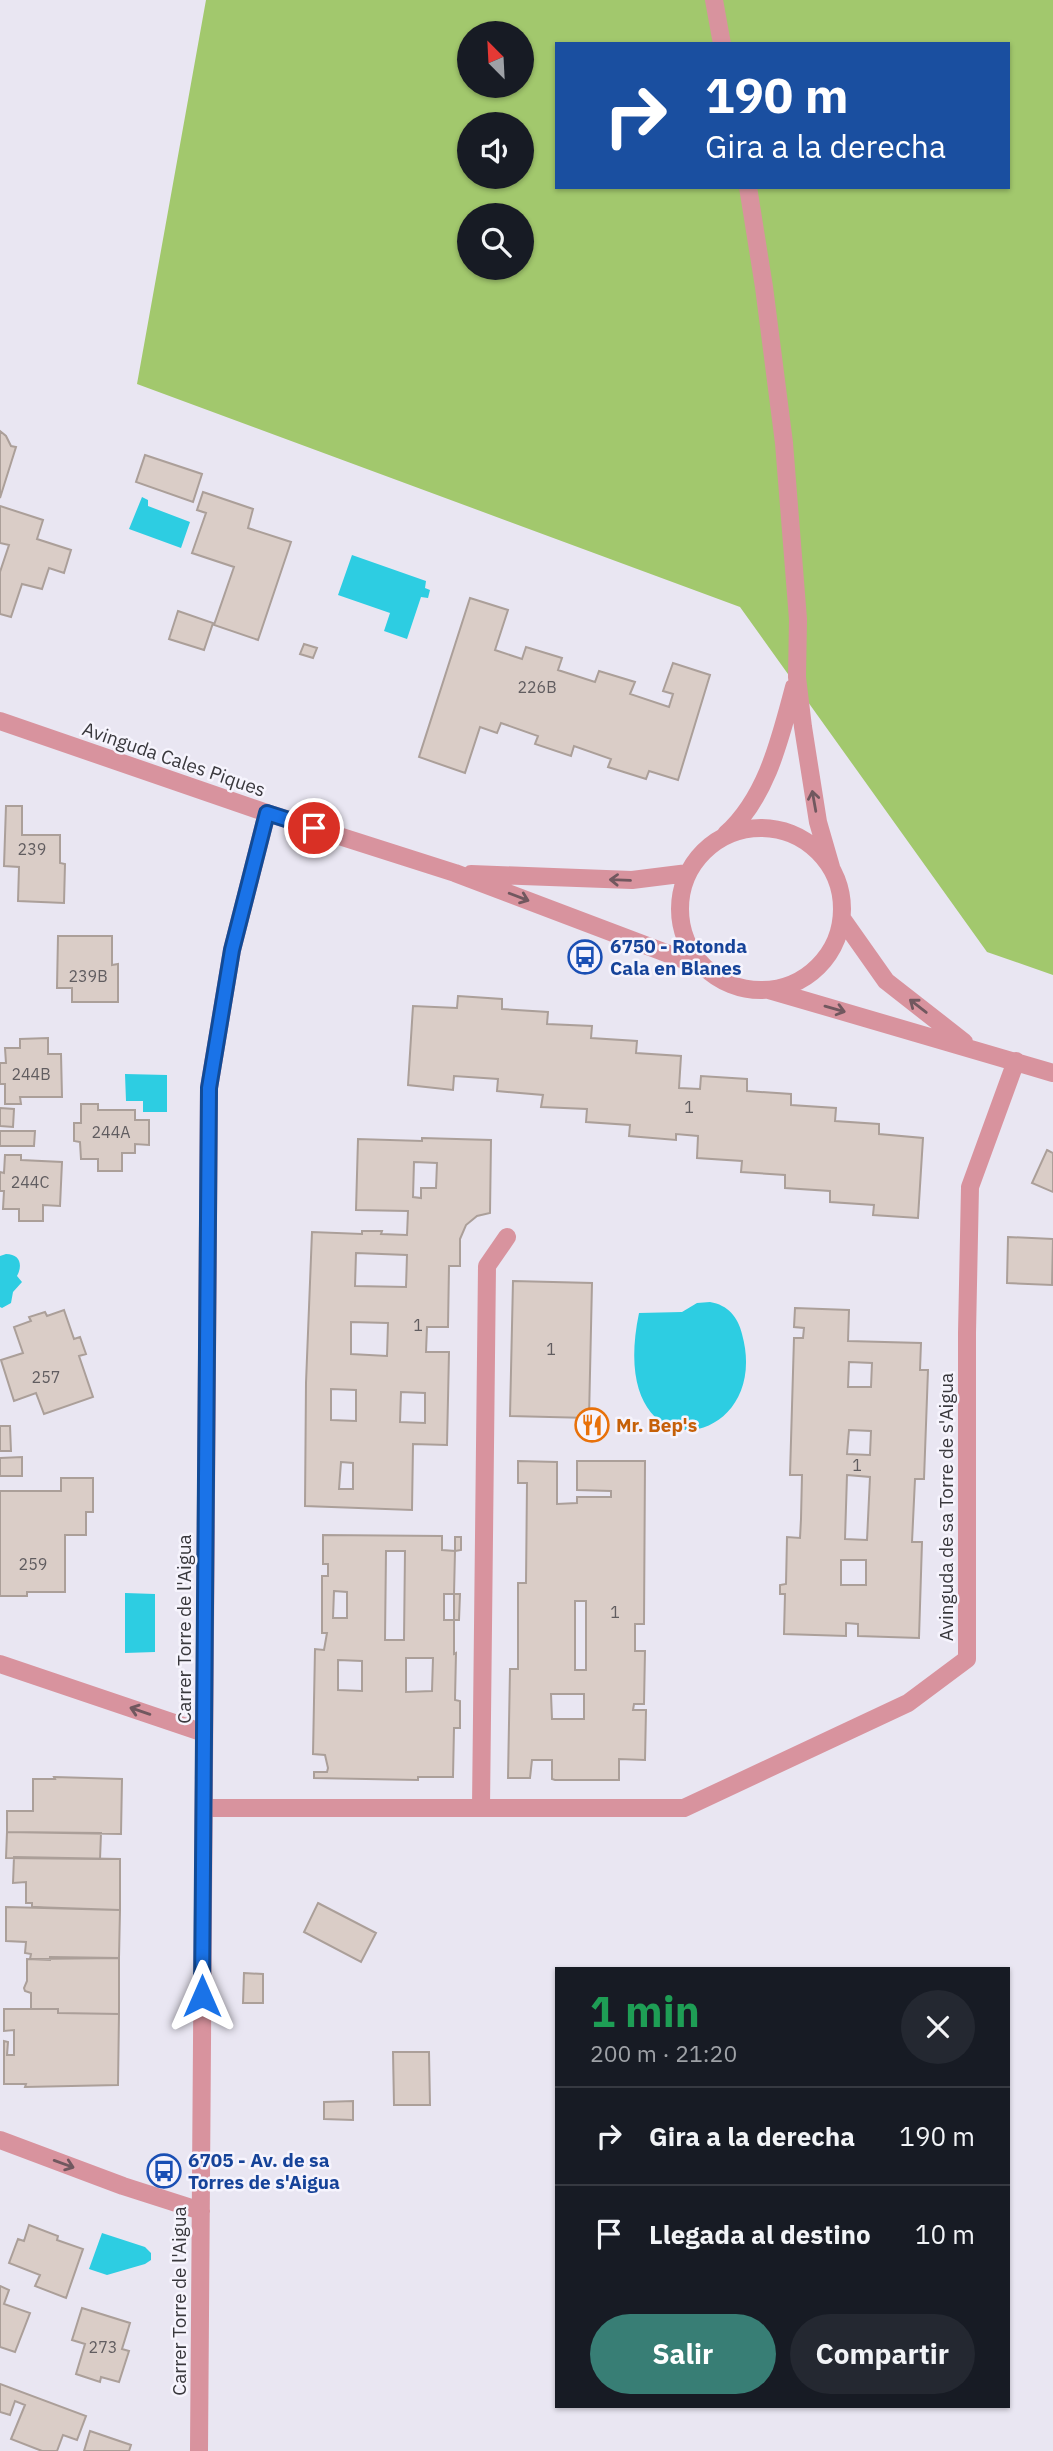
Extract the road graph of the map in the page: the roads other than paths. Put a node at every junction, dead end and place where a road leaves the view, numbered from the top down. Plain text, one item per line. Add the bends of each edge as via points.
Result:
1 (714, 0) edge
2 (722, 42) edge
3 (748, 189) edge
4 (797, 677) junction
5 (0, 721) edge
6 (267, 813) junction
7 (717, 841) junction
8 (831, 867) junction
9 (455, 873) junction
10 (688, 873) junction
11 (843, 920) junction
12 (703, 967) junction
13 (769, 990) junction
14 (972, 1048) junction
15 (1016, 1061) junction
16 (1053, 1073) edge
17 (507, 1237) dead end
18 (0, 1664) edge
19 (204, 1733) junction
20 (481, 1807) junction
21 (204, 1808) junction
22 (0, 2140) edge
23 (201, 2211) junction
24 (200, 2451) edge

1 - 2 street
3 - 4 street via 785,443 798,619
4 - 7 street via 779,744 757,795
8 -> 4 street via 816,811
5 - 6 street, Avinguda Cales Piques
6 - 9 street, Avinguda Cales Piques
6 - 19 street, Carrer Torre de l'Aigua via 232,950 209,1088
7 - 8 street via 737,830 775,828 819,850
7 - 10 street
8 - 11 street via 842,892
10 -> 9 street, Avinguda Cales Piques via 632,880
9 -> 12 street, Avinguda Cales Piques
10 - 12 street via 679,914 686,941
11 - 13 street via 830,953 807,976
14 -> 11 street via 886,981
12 - 13 street via 736,987
13 -> 14 street
14 - 15 street
15 - 16 street
15 - 20 street, Avinguda de sa Torre de s'Aigua via 970,1187 967,1659 908,1703 684,1808
17 - 20 street via 487,1266
19 -> 18 street
19 - 21 street, Carrer Torre de l'Aigua
20 - 21 street
21 - 23 street, Carrer Torre de l'Aigua
22 -> 23 street
23 - 24 street, Carrer Torre de l'Aigua

